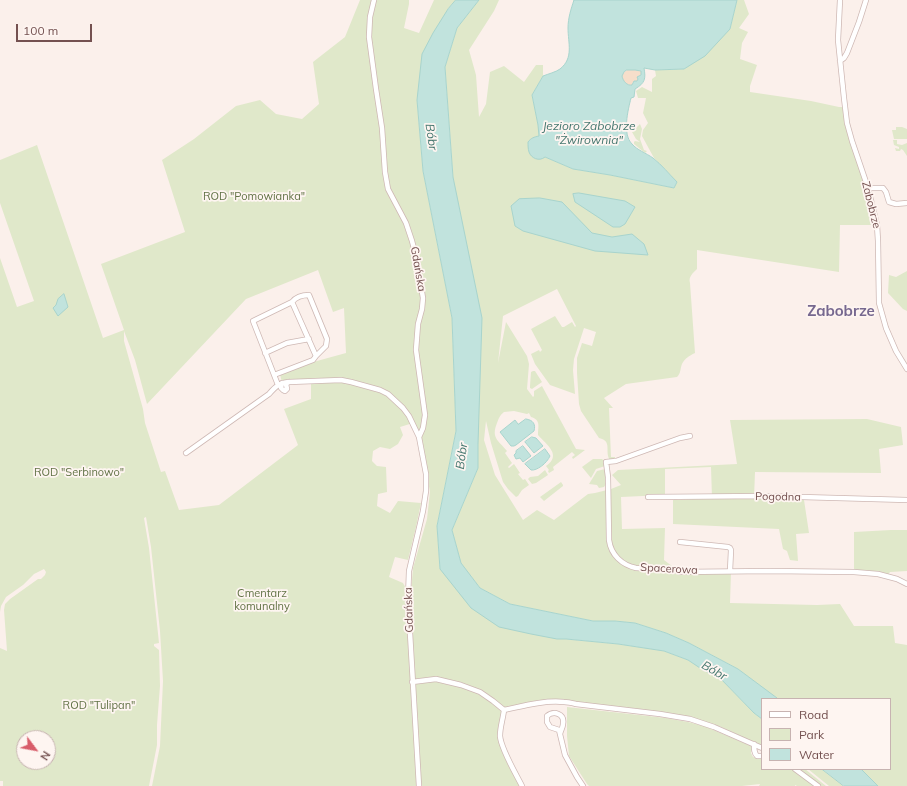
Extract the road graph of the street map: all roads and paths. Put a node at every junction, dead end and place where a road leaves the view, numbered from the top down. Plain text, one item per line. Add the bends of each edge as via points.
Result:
1 (374, 0) edge
2 (840, 0) edge
3 (866, 0) edge
4 (840, 61) junction
5 (868, 188) junction
6 (907, 203) edge
7 (292, 302) junction
8 (309, 339) junction
9 (265, 353) junction
10 (316, 356) junction
11 (907, 370) edge
12 (274, 375) junction
13 (289, 382) junction
14 (280, 384) junction
15 (690, 436) dead end
16 (419, 437) junction
17 (186, 453) dead end
18 (648, 497) dead end
19 (907, 500) edge
20 (680, 542) dead end
21 (730, 571) junction
22 (907, 584) edge
23 (412, 682) junction
24 (504, 710) junction
25 (560, 734) junction
26 (754, 744) junction
27 (761, 748) edge
28 (761, 756) edge
29 (796, 770) edge
30 (419, 786) edge
31 (522, 786) edge
32 (583, 786) edge
33 (818, 786) edge

1 - 16 street, Gdańska via 369,37 383,129 385,172 388,188 412,241 423,298 416,350 425,415
2 - 4 street, Zabobrze
3 - 4 street via 847,53
4 - 5 street, Zabobrze via 848,123
5 - 6 street via 882,188 889,202
5 - 11 street, Zabobrze via 878,233 878,294 881,314
7 - 8 street
7 - 9 street via 253,321
7 - 10 street via 309,295 328,339 326,346
8 - 9 street via 287,343
8 - 10 street
9 - 12 street
10 - 12 street via 313,360
12 - 14 street
13 - 14 street, Gdańska
13 - 14 street via 285,391 281,389
13 - 16 street, Gdańska via 340,380 380,390 403,408
14 - 17 street
15 - 21 street, Spacerowa via 616,461 606,462 610,545 614,554 631,566 680,572
16 - 23 street, Gdańska via 426,474 426,491 408,579
18 - 19 street, Pogodna via 766,496
20 - 21 street via 730,548
21 - 22 street, Spacerowa via 872,573
23 - 24 street via 436,679 461,685 480,692
23 - 30 street, Gdańska
24 - 26 street via 565,702 660,714 690,719
24 - 31 street via 500,738
25 - 25 street via 559,730 550,727 547,722 550,713 556,713 563,718 564,725
25 - 32 street via 565,755
26 - 27 street
26 - 28 street via 755,754
29 - 33 street

